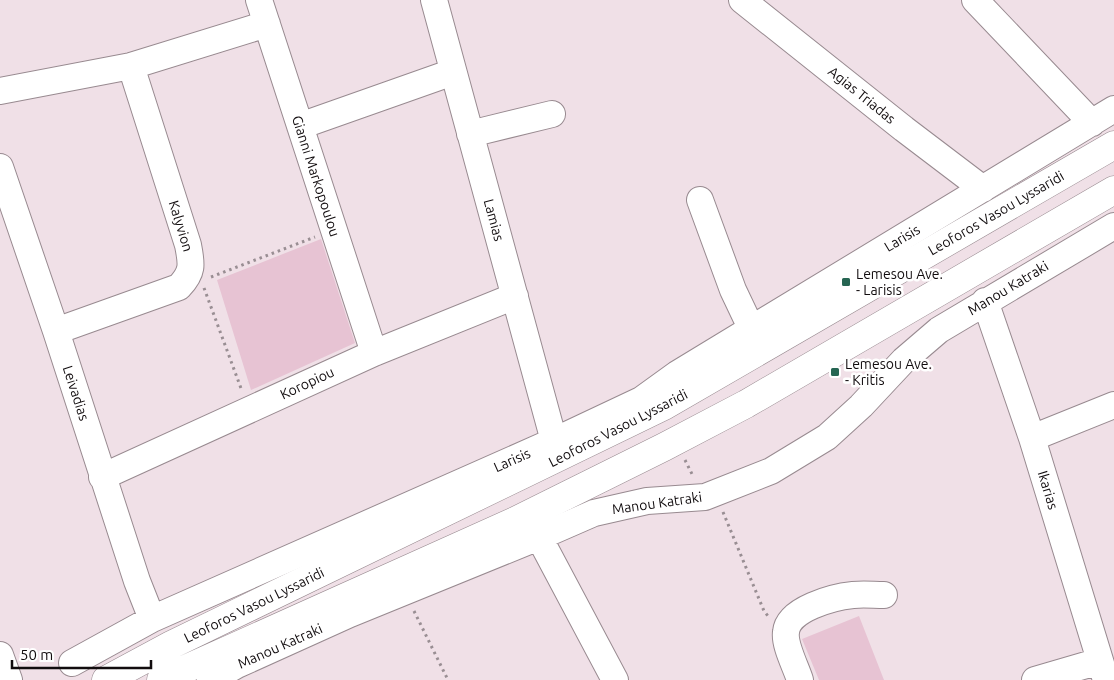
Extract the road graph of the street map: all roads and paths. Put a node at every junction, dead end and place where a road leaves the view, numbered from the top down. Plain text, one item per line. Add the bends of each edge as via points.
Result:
1 (259, 0) edge
2 (434, 0) edge
3 (742, 0) edge
4 (975, 0) edge
5 (267, 24) junction
6 (131, 66) junction
7 (453, 72) junction
8 (0, 91) edge
9 (1114, 110) edge
10 (552, 114) dead end
11 (1092, 123) junction
12 (300, 126) junction
13 (470, 134) junction
14 (1114, 145) edge
15 (0, 168) edge
16 (983, 189) junction
17 (1114, 190) edge
18 (700, 200) dead end
19 (1114, 226) edge
20 (334, 230) junction
21 (195, 278) junction
22 (515, 296) junction
23 (984, 302) junction
24 (752, 330) junction
25 (56, 332) junction
26 (374, 353) junction
27 (1114, 405) edge
28 (249, 410) junction
29 (1032, 438) junction
30 (554, 441) junction
31 (102, 477) junction
32 (715, 493) junction
33 (539, 537) junction
34 (405, 592) junction
35 (884, 595) dead end
36 (152, 619) junction
37 (786, 632) junction
38 (0, 655) edge
39 (72, 663) dead end
40 (1103, 670) edge
41 (10, 680) edge
42 (106, 680) edge
43 (161, 680) edge
44 (210, 680) edge
45 (448, 680) edge
46 (615, 680) edge
47 (800, 680) edge
48 (1035, 680) edge

1 - 5 street, Gianni Markopoulou
2 - 7 street, Lamias
3 - 16 street, Agias Triadas
4 - 11 street
5 - 6 street
5 - 12 street, Gianni Markopoulou
6 - 8 street
6 - 21 street, Kalyvion via 188,245
7 - 12 street
7 - 13 street, Lamias
9 - 11 street, Larisis
10 - 13 street
11 - 16 street, Larisis
12 - 20 street, Gianni Markopoulou
13 - 22 street, Lamias
14 - 42 main road, Leoforos Vasou Lyssaridi via 664,406 170,645
15 - 25 street, Leivadias
16 - 24 street, Larisis
17 - 43 main road, Leoforos Vasou Lyssaridi via 746,404 664,447 515,521
18 - 24 street via 732,290
19 - 23 street, Manou Katraki
20 - 21 path
20 - 26 street, Gianni Markopoulou
21 - 25 street
21 - 28 path
22 - 26 street, Koropiou
22 - 30 street, Lamias
23 - 29 street, Ikarias
23 - 32 street, Manou Katraki via 939,330 904,360 827,437 770,471
24 - 30 street, Larisis via 641,400
25 - 31 street, Leivadias
26 - 28 street, Koropiou
27 - 29 street
28 - 31 street, Koropiou
29 - 40 street, Ikarias
30 - 36 street, Larisis
31 - 36 street, Leivadias
32 - 33 street, Manou Katraki via 594,513
32 - 37 path via 764,611
33 - 34 street, Manou Katraki
33 - 46 street
34 - 44 street, Manou Katraki via 350,614
34 - 45 path
35 - 37 street via 853,595 804,609 792,618
36 - 39 street, Larisis
37 - 47 street via 788,648
38 - 41 street
40 - 48 street

